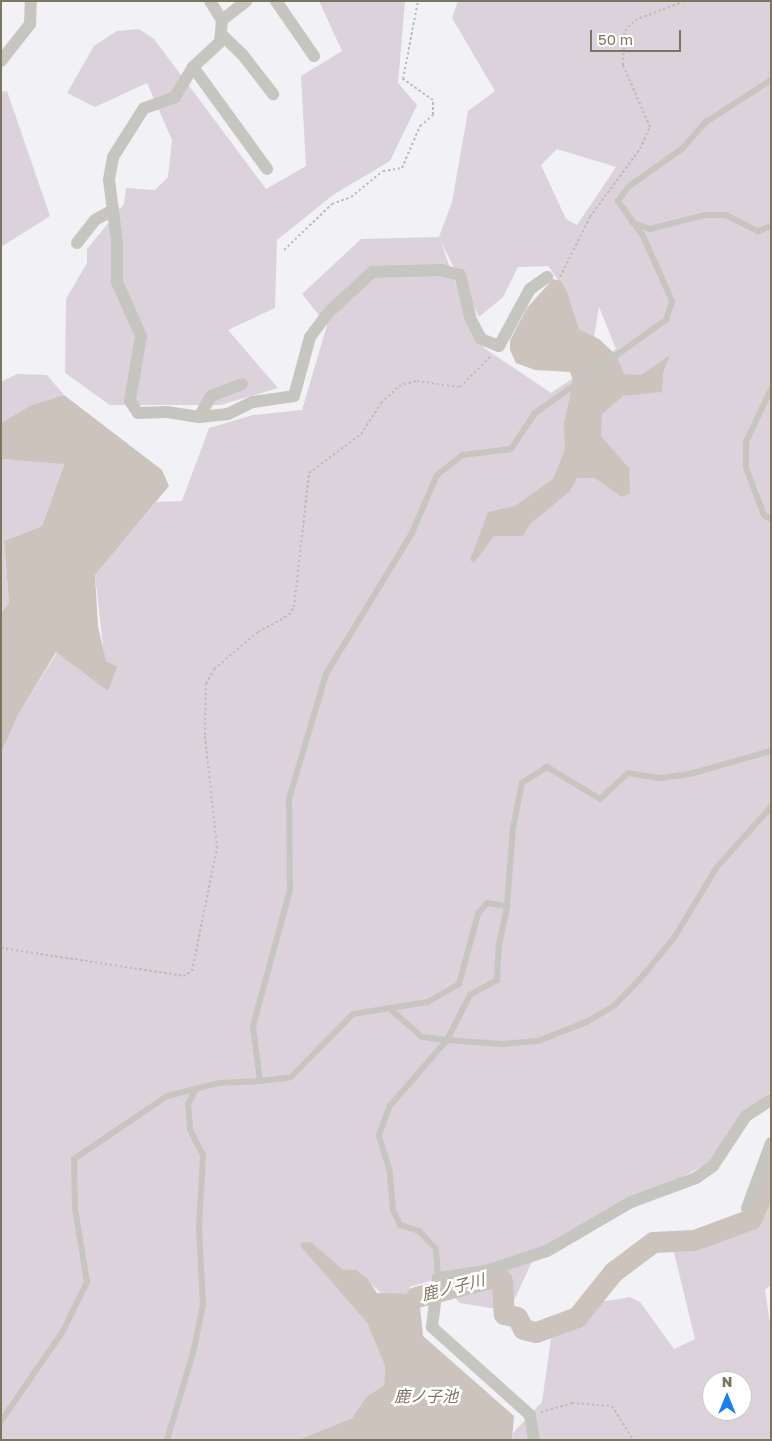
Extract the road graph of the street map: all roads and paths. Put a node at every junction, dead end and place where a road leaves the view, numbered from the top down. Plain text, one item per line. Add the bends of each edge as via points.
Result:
1 (31, 1) edge
2 (210, 1) edge
3 (246, 1) edge
4 (276, 1) edge
5 (418, 1) edge
6 (686, 1) edge
7 (222, 20) junction
8 (221, 34) junction
9 (314, 56) dead end
10 (1, 61) edge
11 (193, 67) junction
12 (771, 80) edge
13 (273, 94) dead end
14 (267, 170) dead end
15 (113, 210) junction
16 (630, 222) junction
17 (771, 226) edge
18 (77, 243) dead end
19 (284, 250) dead end
20 (547, 277) joint
21 (499, 346) junction
22 (242, 384) dead end
23 (771, 389) edge
24 (199, 417) junction
25 (771, 519) edge
26 (771, 751) edge
27 (771, 807) edge
28 (507, 906) junction
29 (1, 948) edge
30 (390, 1008) junction
31 (447, 1040) junction
32 (260, 1080) junction
33 (196, 1089) junction
34 (771, 1100) edge
35 (771, 1143) edge
36 (747, 1208) dead end
37 (438, 1278) junction
38 (530, 1415) junction
39 (1, 1421) edge
40 (166, 1440) edge
41 (534, 1440) edge
42 (633, 1440) edge

1 - 10 street via 30,24
2 - 7 street
3 - 7 street
4 - 9 street
5 - 19 path via 403,79 433,100 433,115 420,126 402,168 383,171 350,198 332,204
6 - 20 path via 635,20 625,31 623,65 650,127 640,150 590,217 559,278
7 - 8 street
8 - 11 street via 220,42
8 - 13 street
11 - 14 street
11 - 15 street via 175,97 144,108 113,157 109,180
12 - 16 lane via 706,122 683,148 628,187 618,201
15 - 18 street via 95,220
15 - 24 street via 117,282 141,336 130,401 138,412
16 - 17 lane via 650,229 705,215 726,215 758,231
16 - 32 lane via 643,236 672,301 666,320 535,412 511,450 463,454 437,475 412,533 326,674 289,799 290,890 253,1026
20 - 21 street via 530,290
21 - 24 street via 481,338 460,275 441,270 372,272 329,312 310,337 294,396 253,402 228,414
21 - 29 path via 460,387 417,381 399,386 381,403 360,434 309,473 294,607 289,615 258,632 214,668 206,684 205,735 217,848 192,971 183,976 165,974
22 - 24 street via 211,396
23 - 25 lane via 746,442 746,468 764,515
26 - 28 lane via 690,774 661,778 628,773 600,799 547,767 522,783 513,828
27 - 31 lane via 717,867 674,938 614,1006 538,1041 502,1044
28 - 30 lane via 487,903 478,914 459,984 428,1002
28 - 31 lane via 498,945 497,980 470,995
30 - 31 lane via 422,1037
30 - 32 lane via 353,1014 291,1077
31 - 37 lane via 389,1106 379,1135 390,1172 393,1210 400,1225 419,1231 436,1249
32 - 33 lane
33 - 39 lane via 167,1096 74,1159 75,1209 87,1282 62,1332
33 - 40 lane via 188,1104 190,1130 203,1155 199,1227 202,1306 193,1353
34 - 37 street via 746,1116 712,1166 696,1178 631,1202 547,1251 486,1271
35 - 36 street
37 - 38 street via 432,1327
38 - 41 street
38 - 42 path via 572,1402 612,1406

